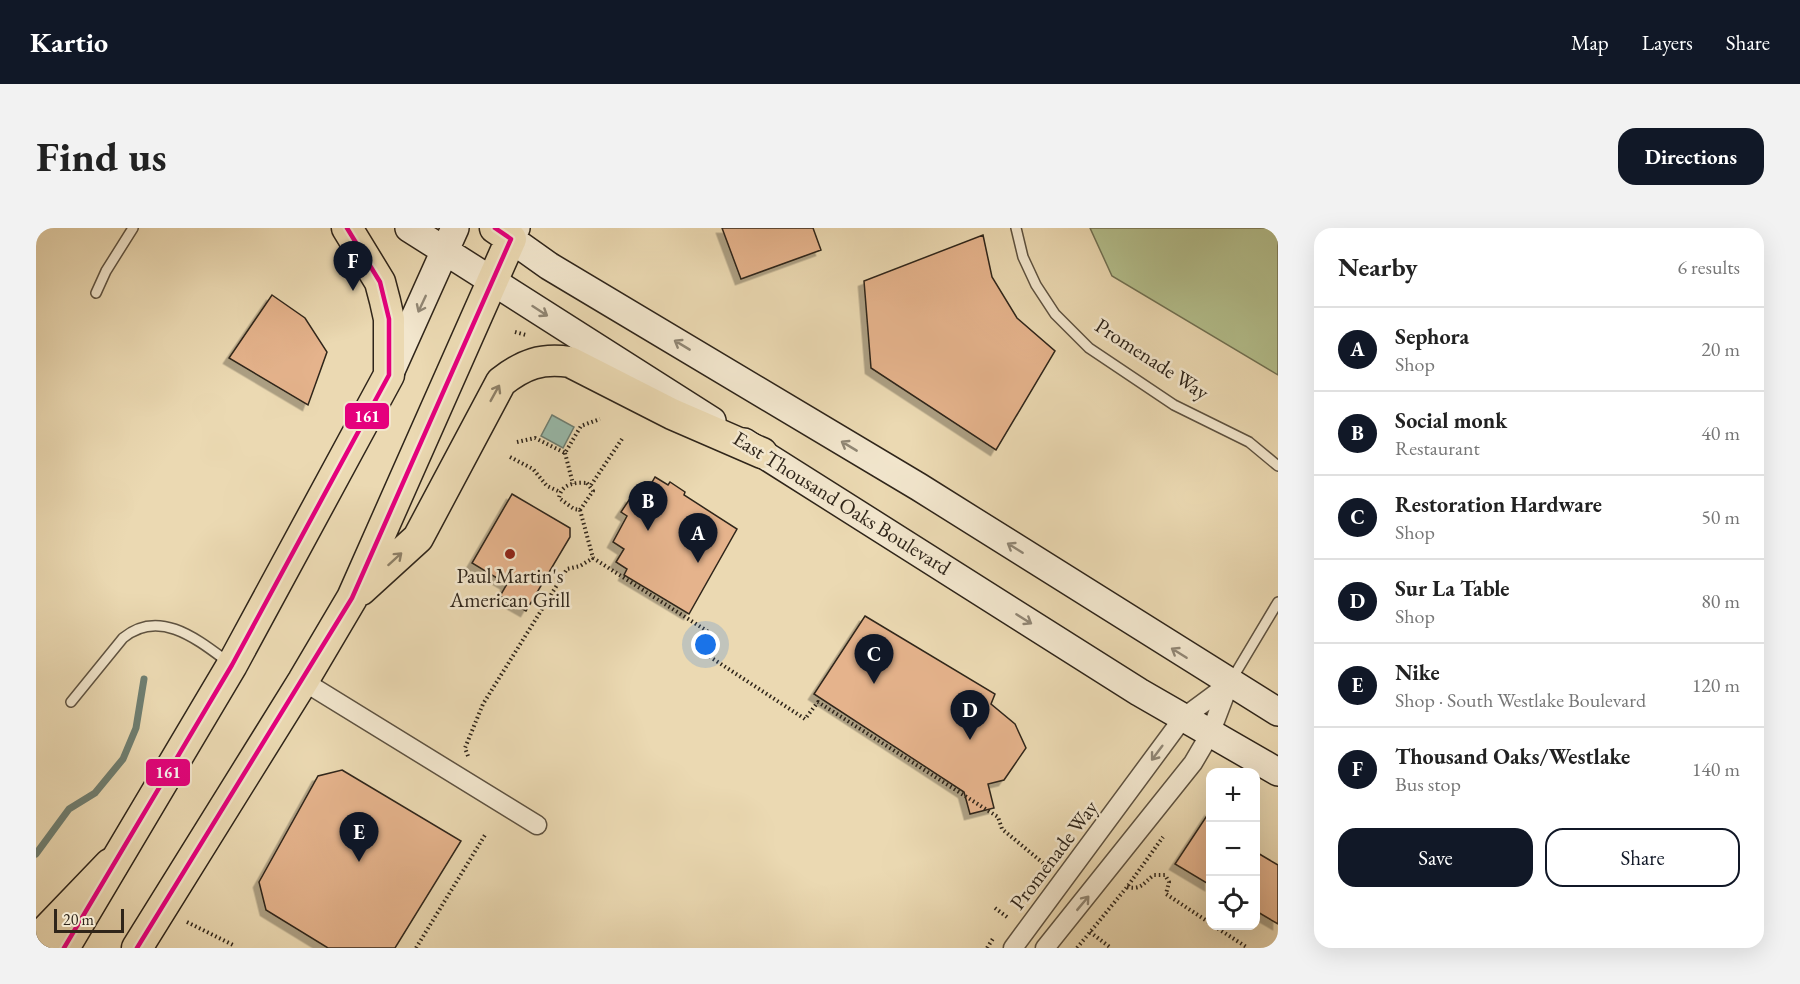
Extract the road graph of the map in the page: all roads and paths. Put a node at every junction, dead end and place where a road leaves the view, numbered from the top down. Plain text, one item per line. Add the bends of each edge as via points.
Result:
1 (133, 228) edge
2 (347, 228) edge
3 (409, 228) edge
4 (1016, 228) edge
5 (507, 232) edge
6 (451, 239) edge
7 (491, 279) junction
8 (96, 293) dead end
9 (515, 332) dead end
10 (526, 335) dead end
11 (389, 375) junction
12 (600, 419) dead end
13 (622, 439) dead end
14 (517, 442) dead end
15 (565, 453) junction
16 (762, 453) junction
17 (510, 457) dead end
18 (1278, 466) edge
19 (573, 483) junction
20 (591, 485) junction
21 (560, 492) junction
22 (580, 510) junction
23 (593, 558) junction
24 (352, 598) junction
25 (1278, 602) edge
26 (232, 665) junction
27 (303, 681) junction
28 (1229, 684) junction
29 (71, 702) dead end
30 (1278, 712) edge
31 (1183, 718) junction
32 (1210, 734) junction
33 (474, 760) dead end
34 (1278, 772) edge
35 (537, 825) dead end
36 (1170, 828) dead end
37 (485, 835) dead end
38 (1043, 863) dead end
39 (111, 865) junction
40 (1127, 887) junction
41 (994, 908) dead end
42 (1008, 916) dead end
43 (1206, 920) edge
44 (187, 922) dead end
45 (1221, 930) edge
46 (1090, 932) junction
47 (36, 943) edge
48 (233, 945) dead end
49 (64, 948) edge
50 (137, 948) edge
51 (416, 948) edge
52 (1013, 948) edge
53 (1045, 948) edge
54 (1077, 948) edge
55 (1112, 948) edge
56 (1248, 948) edge

1 - 8 lane
2 - 11 main road via 380,282 386,301
3 - 6 main road, East Thousand Oaks Boulevard
4 - 18 lane, Promenade Way via 1036,285 1055,314 1089,348 1174,405 1249,442
5 - 7 main road
28 -> 5 main road via 919,487 549,266
6 - 7 main road, East Thousand Oaks Boulevard
6 -> 11 main road
7 -> 16 main road, East Thousand Oaks Boulevard
7 - 24 main road
9 - 10 path
11 - 26 main road
12 - 15 path via 581,426
13 - 20 path
14 - 15 path via 535,438
15 - 19 path
24 -> 16 main road via 418,538 501,382 524,365 552,360 570,362 672,414
16 -> 31 main road, East Thousand Oaks Boulevard
17 - 21 path via 533,469 547,486
19 - 20 path
19 - 21 path
20 - 22 path via 591,496
21 - 22 path via 562,502
22 - 23 path
23 - 33 path via 567,569 483,704 465,748 465,754
23 - 38 path via 707,631 700,651 716,663 805,719 818,702 998,817 1002,830
24 - 27 main road
25 - 28 lane, Promenade Way
26 - 29 lane via 175,627 152,624 134,629 123,638
26 - 39 main road
27 - 35 street
27 - 50 main road
28 - 30 main road
28 - 31 street, Promenade Way
28 - 32 street, Promenade Way
31 - 32 main road, East Thousand Oaks Boulevard
31 -> 52 street, Promenade Way
32 - 34 main road, East Thousand Oaks Boulevard
53 -> 32 street, Promenade Way via 1186,772
36 - 40 path
37 - 51 path
39 - 47 highway
39 - 49 main road
40 - 43 path via 1136,889 1154,875 1166,875 1166,894
40 - 46 path
41 - 42 path
44 - 48 path
45 - 56 path
46 - 54 path
46 - 55 path

